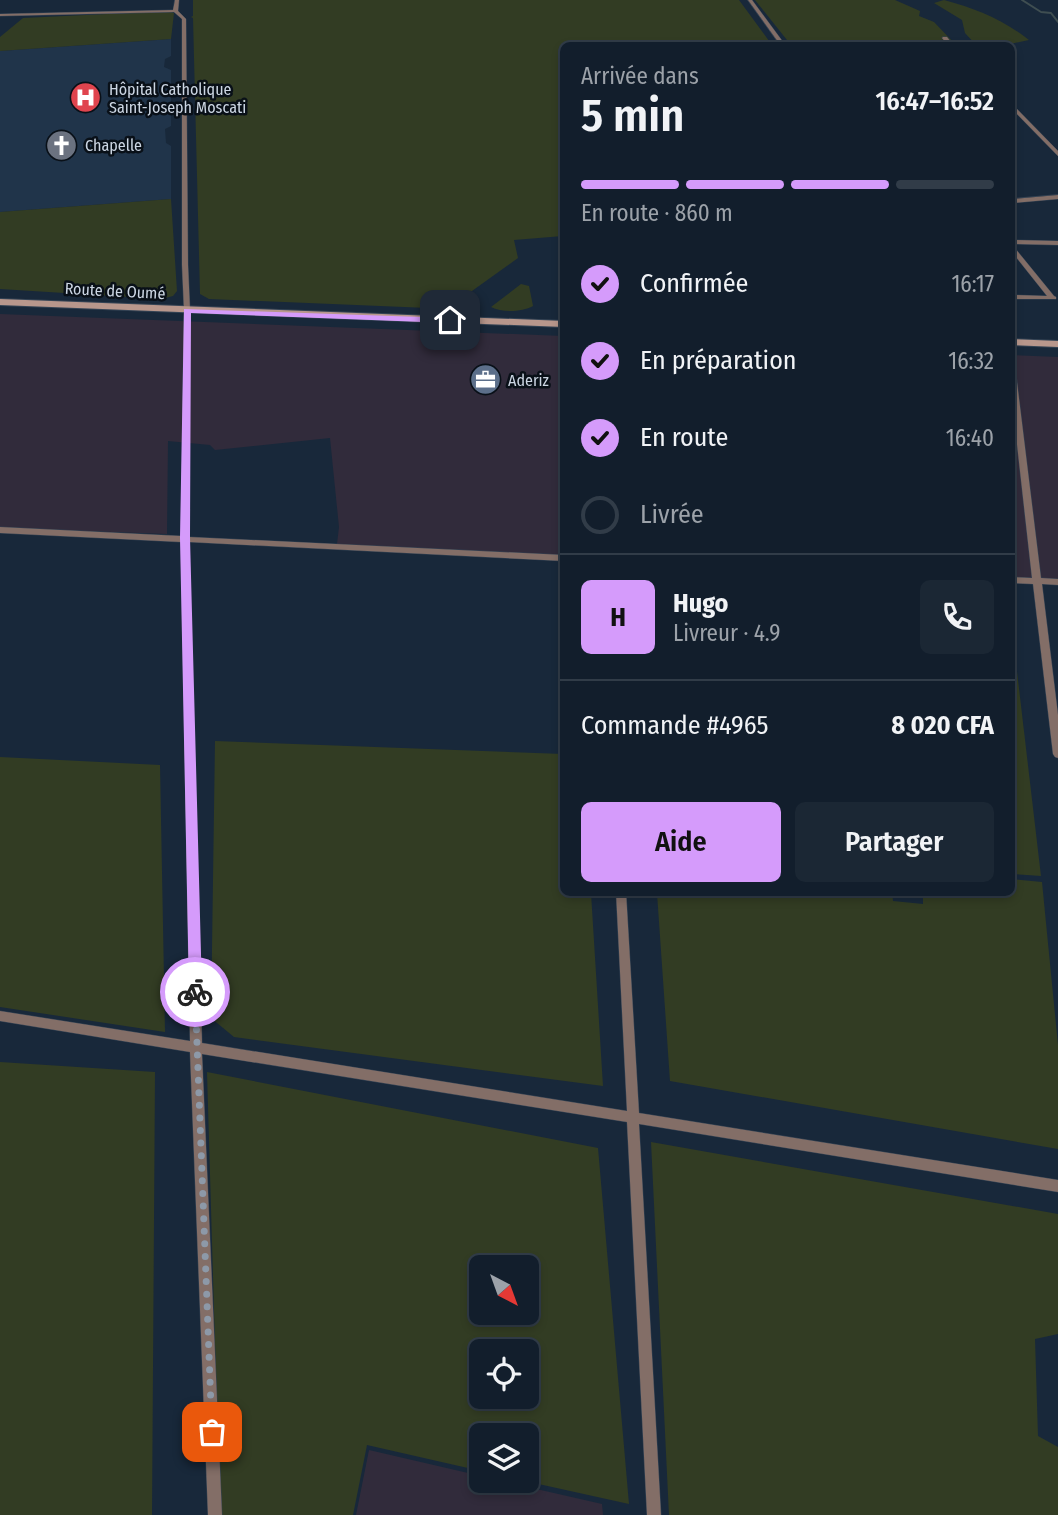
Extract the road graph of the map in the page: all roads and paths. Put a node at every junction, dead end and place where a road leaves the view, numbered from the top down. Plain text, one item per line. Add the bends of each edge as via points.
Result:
1 (177, 0) edge
2 (750, 0) edge
3 (174, 11) junction
4 (0, 15) edge
5 (945, 38) dead end
6 (781, 42) edge
7 (949, 42) edge
8 (1015, 109) edge
9 (1058, 154) edge
10 (1058, 197) edge
11 (1015, 201) edge
12 (1015, 242) edge
13 (1058, 243) edge
14 (1015, 251) edge
15 (1015, 297) edge
16 (1055, 298) edge
17 (0, 302) edge
18 (187, 310) junction
19 (560, 324) edge
20 (1015, 342) edge
21 (1058, 344) edge
22 (1015, 400) edge
23 (0, 530) edge
24 (185, 538) junction
25 (560, 558) edge
26 (1015, 580) edge
27 (1036, 581) junction
28 (1058, 582) edge
29 (1058, 754) edge
30 (621, 896) edge
31 (0, 1016) edge
32 (196, 1046) junction
33 (632, 1118) junction
34 (1058, 1186) edge
35 (215, 1515) edge
36 (654, 1515) edge

1 - 3 street
2 - 6 street
3 - 4 street
3 - 18 street via 184,19
5 - 7 street
8 - 9 street
10 - 11 street
12 - 13 street
14 - 16 street
15 - 16 street
17 - 18 main road, Route de Oumé
18 - 19 main road, Route de Oumé
18 - 24 street
20 - 21 main road
22 - 27 street
23 - 24 street
24 - 25 street
24 - 32 street
26 - 27 street
27 - 28 street
27 - 29 street
30 - 33 street
31 - 32 street
32 - 33 street
32 - 35 street
33 - 34 street
33 - 36 street

